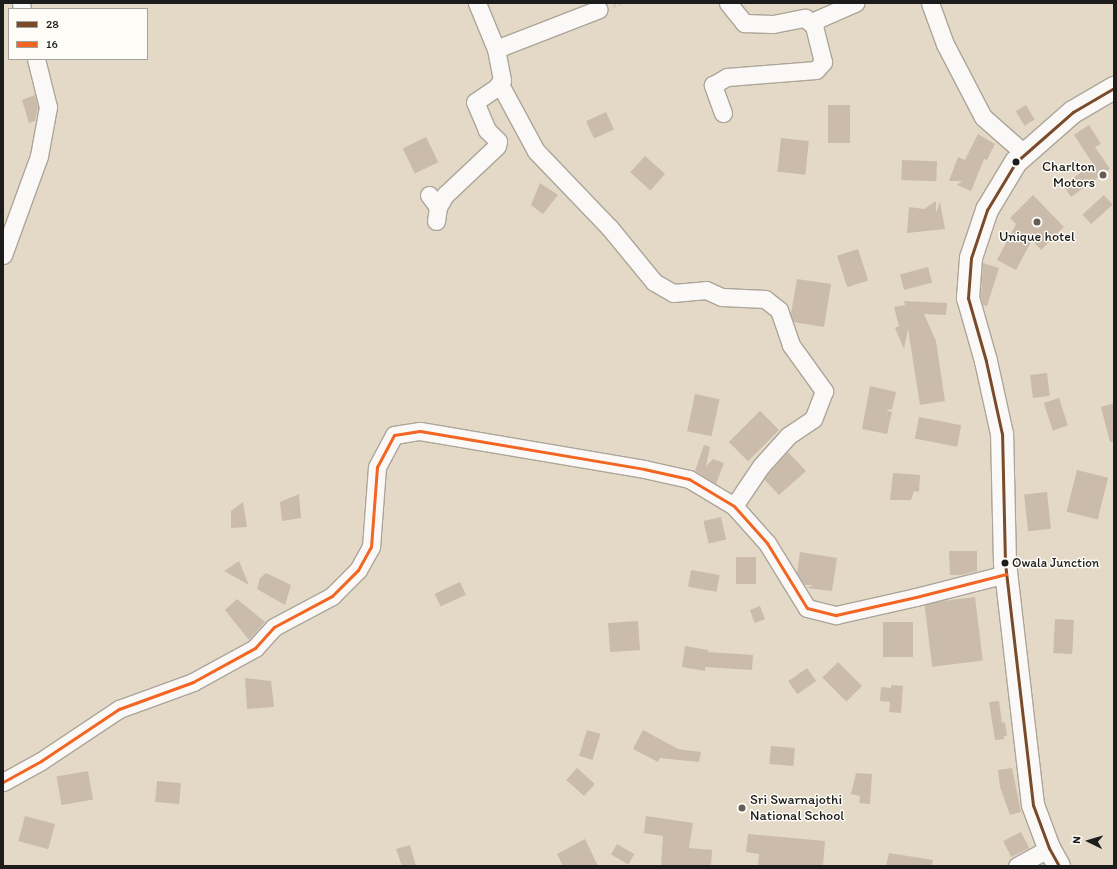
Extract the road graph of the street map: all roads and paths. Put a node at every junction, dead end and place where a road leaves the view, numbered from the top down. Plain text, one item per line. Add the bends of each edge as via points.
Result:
1 (477, 3) edge
2 (728, 3) edge
3 (855, 3) edge
4 (930, 3) edge
5 (599, 9) dead end
6 (814, 26) junction
7 (496, 48) junction
8 (36, 60) edge
9 (496, 88) junction
10 (1114, 88) edge
11 (723, 113) dead end
12 (1024, 154) junction
13 (434, 208) dead end
14 (3, 255) edge
15 (734, 506) junction
16 (1006, 574) junction
17 (3, 782) edge
18 (1054, 857) edge
19 (1017, 866) edge

1 - 7 street
2 - 6 street via 744,23 773,24 805,18
3 - 6 street via 816,20
4 - 12 street via 944,44 983,117
5 - 7 street
6 - 11 street via 823,62 816,70 727,77 713,85
7 - 9 street via 502,80
8 - 14 street via 48,106 39,156
9 - 13 street via 475,102 487,130 498,141 497,146 444,195
9 - 15 street via 503,90 536,151 609,227 654,282 673,293 706,290 722,297 765,300 779,310 791,345 824,391 813,419 788,436 761,466
10 - 12 highway via 1073,112
12 - 16 highway via 1016,162 987,210 971,258 968,298 1002,434
15 - 16 street via 767,544 807,608 836,615
15 - 17 street via 689,479 644,468 420,431 394,435 377,467 371,547 358,570 332,596 274,628 255,648 192,682 119,710 41,761
16 - 18 highway via 1033,805
18 - 19 street

